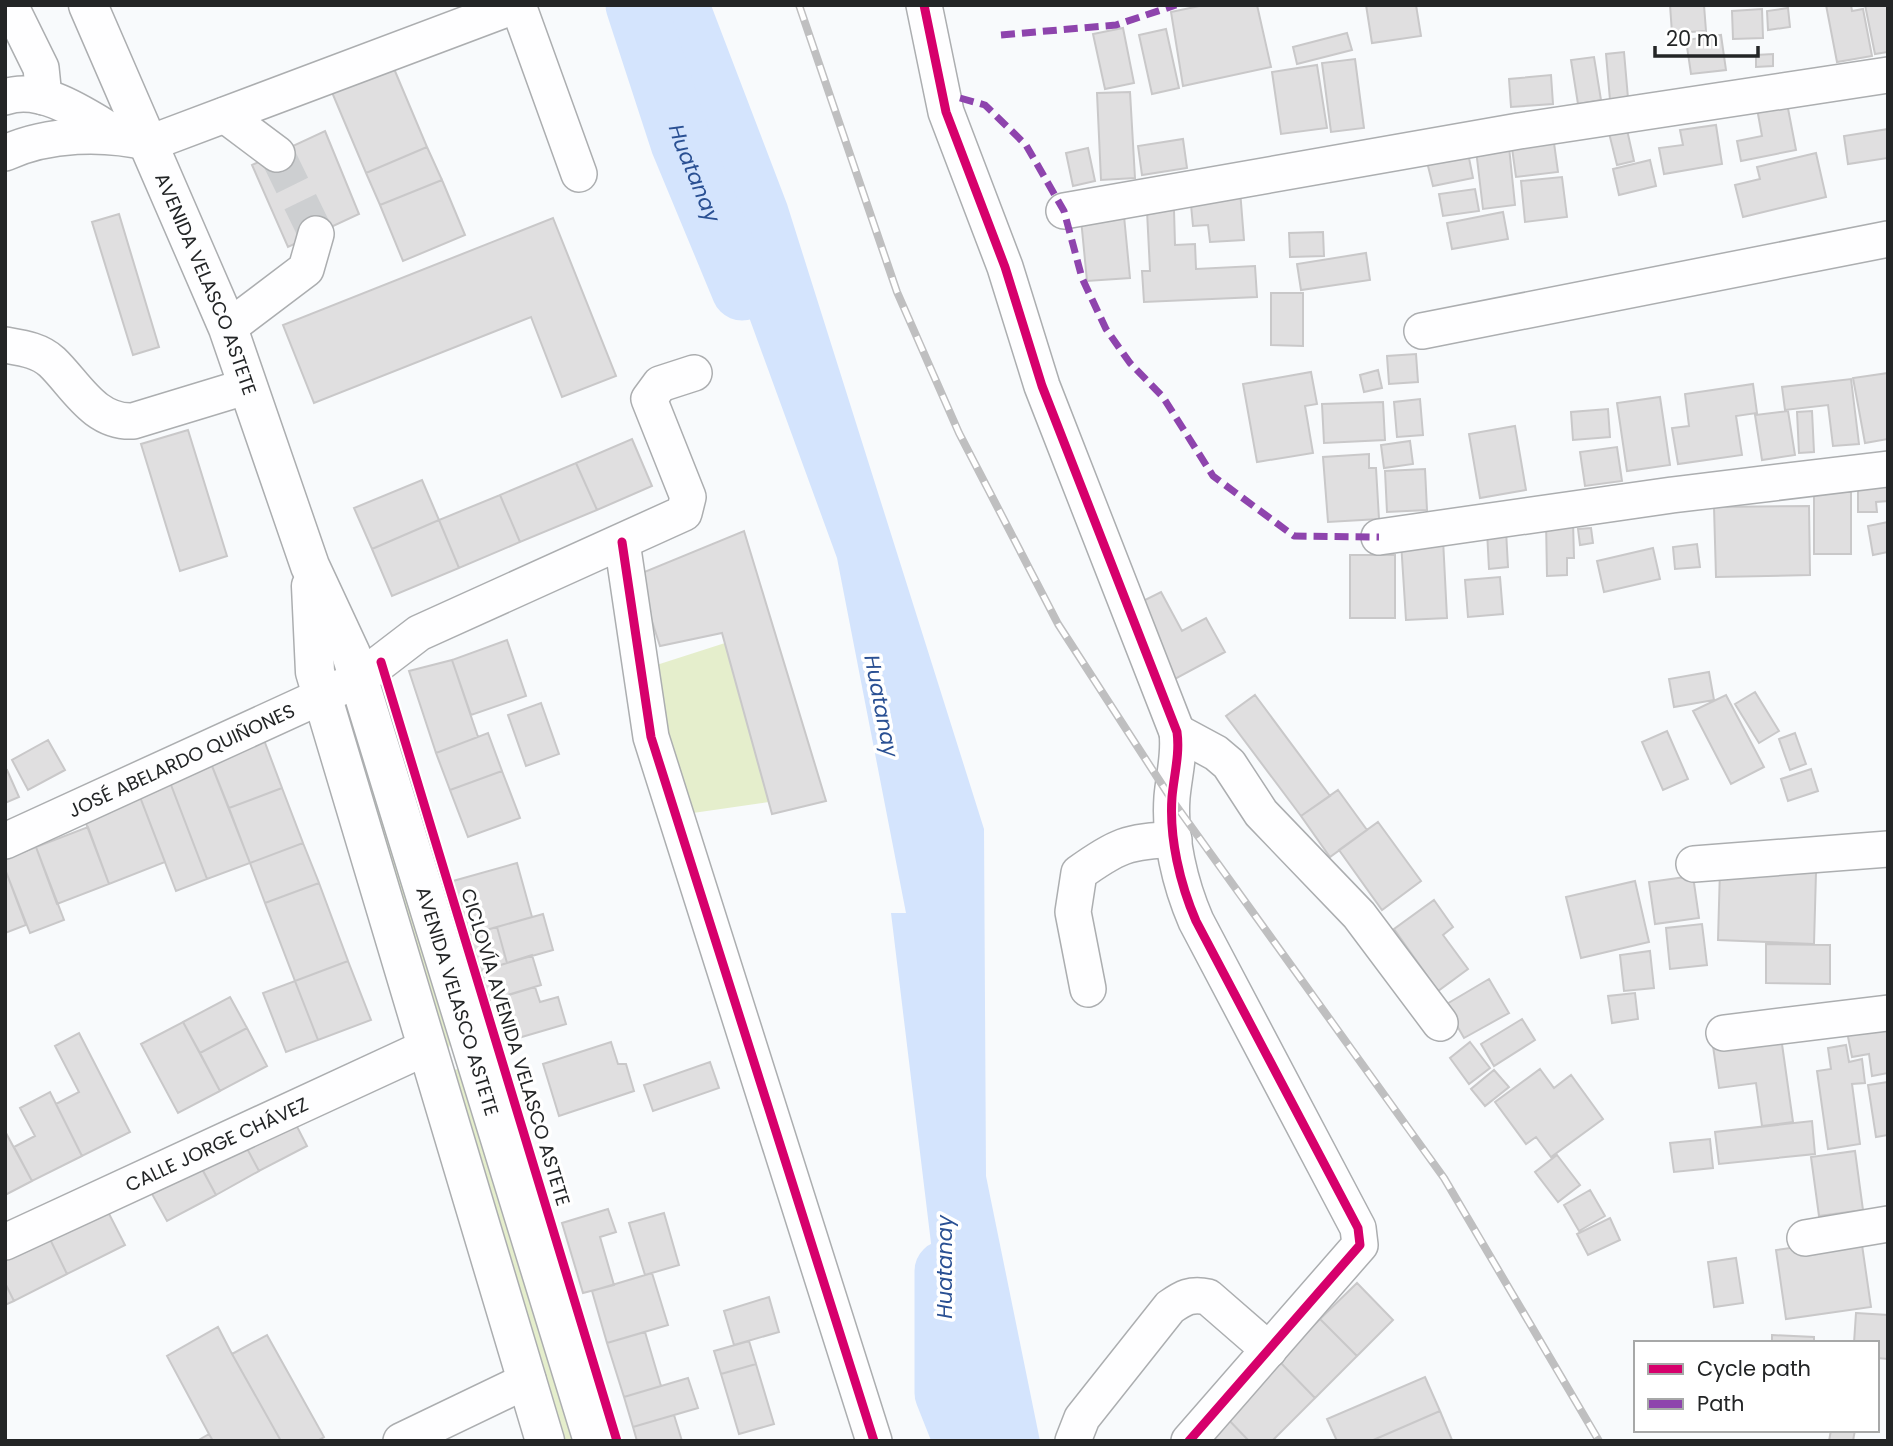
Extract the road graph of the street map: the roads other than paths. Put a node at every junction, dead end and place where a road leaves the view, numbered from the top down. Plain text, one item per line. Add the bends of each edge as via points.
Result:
1 (10, 5) edge
2 (88, 5) edge
3 (518, 5) edge
4 (925, 5) edge
5 (1888, 75) edge
6 (5, 97) edge
7 (44, 97) junction
8 (225, 115) junction
9 (134, 139) junction
10 (5, 153) edge
11 (277, 154) tunnel mouth
12 (579, 174) dead end
13 (1064, 211) dead end
14 (316, 234) tunnel mouth
15 (1888, 239) edge
16 (228, 328) junction
17 (1422, 331) dead end
18 (5, 345) edge
19 (694, 373) dead end
20 (248, 386) junction
21 (1888, 469) edge
22 (1379, 537) dead end
23 (622, 542) junction
24 (310, 566) junction
25 (359, 679) junction
26 (322, 695) junction
27 (1177, 732) junction
28 (1174, 839) junction
29 (5, 841) edge
30 (1888, 849) edge
31 (1694, 864) dead end
32 (1088, 989) dead end
33 (1888, 1013) edge
34 (1440, 1023) dead end
35 (1724, 1033) dead end
36 (427, 1047) junction
37 (1888, 1224) edge
38 (1805, 1238) dead end
39 (5, 1242) edge
40 (1269, 1350) junction
41 (528, 1380) junction
42 (401, 1441) edge
43 (545, 1441) edge
44 (593, 1441) edge
45 (874, 1441) edge
46 (1073, 1441) edge
47 (1189, 1441) edge

1 - 7 street via 41,68
2 - 9 highway, AVENIDA VELASCO ASTETE
3 - 8 street
3 - 12 street
4 - 27 street via 946,112 1005,267 1042,386
5 - 13 street via 1519,131
6 - 7 street
7 - 9 street
8 - 9 street
8 - 11 street
9 - 10 street via 35,141
9 - 16 highway, AVENIDA VELASCO ASTETE
14 - 16 street via 306,269
15 - 17 street
16 - 20 highway, AVENIDA VELASCO ASTETE
18 - 20 street via 31,349 51,360 85,399 118,422
19 - 23 street, JOSÉ ABELARDO QUIÑONES via 660,384 649,399 688,506 684,513
20 - 24 highway, AVENIDA VELASCO ASTETE
21 - 22 street
23 - 25 street, JOSÉ ABELARDO QUIÑONES via 419,633
23 - 45 street via 651,737
24 - 25 highway, AVENIDA VELASCO ASTETE
24 - 26 highway, AVENIDA VELASCO ASTETE via 316,672
25 - 26 street, JOSÉ ABELARDO QUIÑONES
25 - 44 highway, AVENIDA VELASCO ASTETE
26 - 29 street, JOSÉ ABELARDO QUIÑONES
26 - 36 highway, AVENIDA VELASCO ASTETE
27 - 28 street
27 - 34 street via 1229,764 1262,813 1359,915
28 - 32 street via 1145,840 1112,849 1079,873 1073,912
28 - 40 street via 1184,893 1196,922 1359,1227 1360,1245
30 - 31 street
33 - 35 street
36 - 39 street, CALLE JORGE CHÁVEZ
36 - 41 highway, AVENIDA VELASCO ASTETE
37 - 38 street
40 - 46 street via 1208,1297 1195,1294 1183,1298 1170,1307 1082,1419
40 - 47 street
41 - 42 street
41 - 43 highway, AVENIDA VELASCO ASTETE

